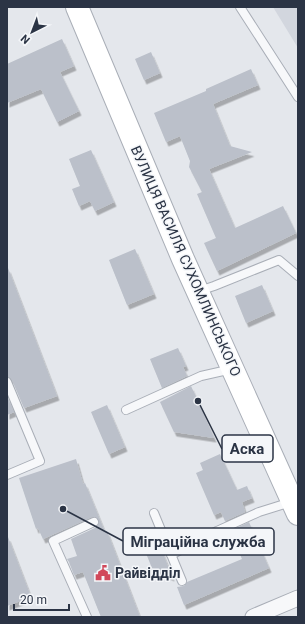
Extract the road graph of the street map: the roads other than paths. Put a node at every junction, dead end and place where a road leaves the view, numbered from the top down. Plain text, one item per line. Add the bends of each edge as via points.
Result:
1 (77, 7) edge
2 (240, 7) edge
3 (298, 97) edge
4 (298, 276) edge
5 (198, 291) junction
6 (232, 369) junction
7 (7, 382) edge
8 (10, 395) edge
9 (126, 410) dead end
10 (7, 475) edge
11 (295, 508) edge
12 (154, 513) dead end
13 (94, 522) dead end
14 (171, 554) junction
15 (182, 581) dead end
16 (298, 598) edge
17 (86, 617) edge
18 (253, 617) edge

1 - 5 main road, ВУЛИЦЯ ВАСИЛЯ СУХОМЛИНСЬКОГО
2 - 3 lane
4 - 5 lane via 279,260
5 - 6 main road, ВУЛИЦЯ ВАСИЛЯ СУХОМЛИНСЬКОГО
6 - 9 lane via 201,376
6 - 11 main road, ВУЛИЦЯ ВАСИЛЯ СУХОМЛИНСЬКОГО
7 - 8 lane
8 - 10 lane via 40,461
11 - 14 lane via 259,512
12 - 14 lane
13 - 17 lane via 53,541
14 - 15 lane
16 - 18 street

